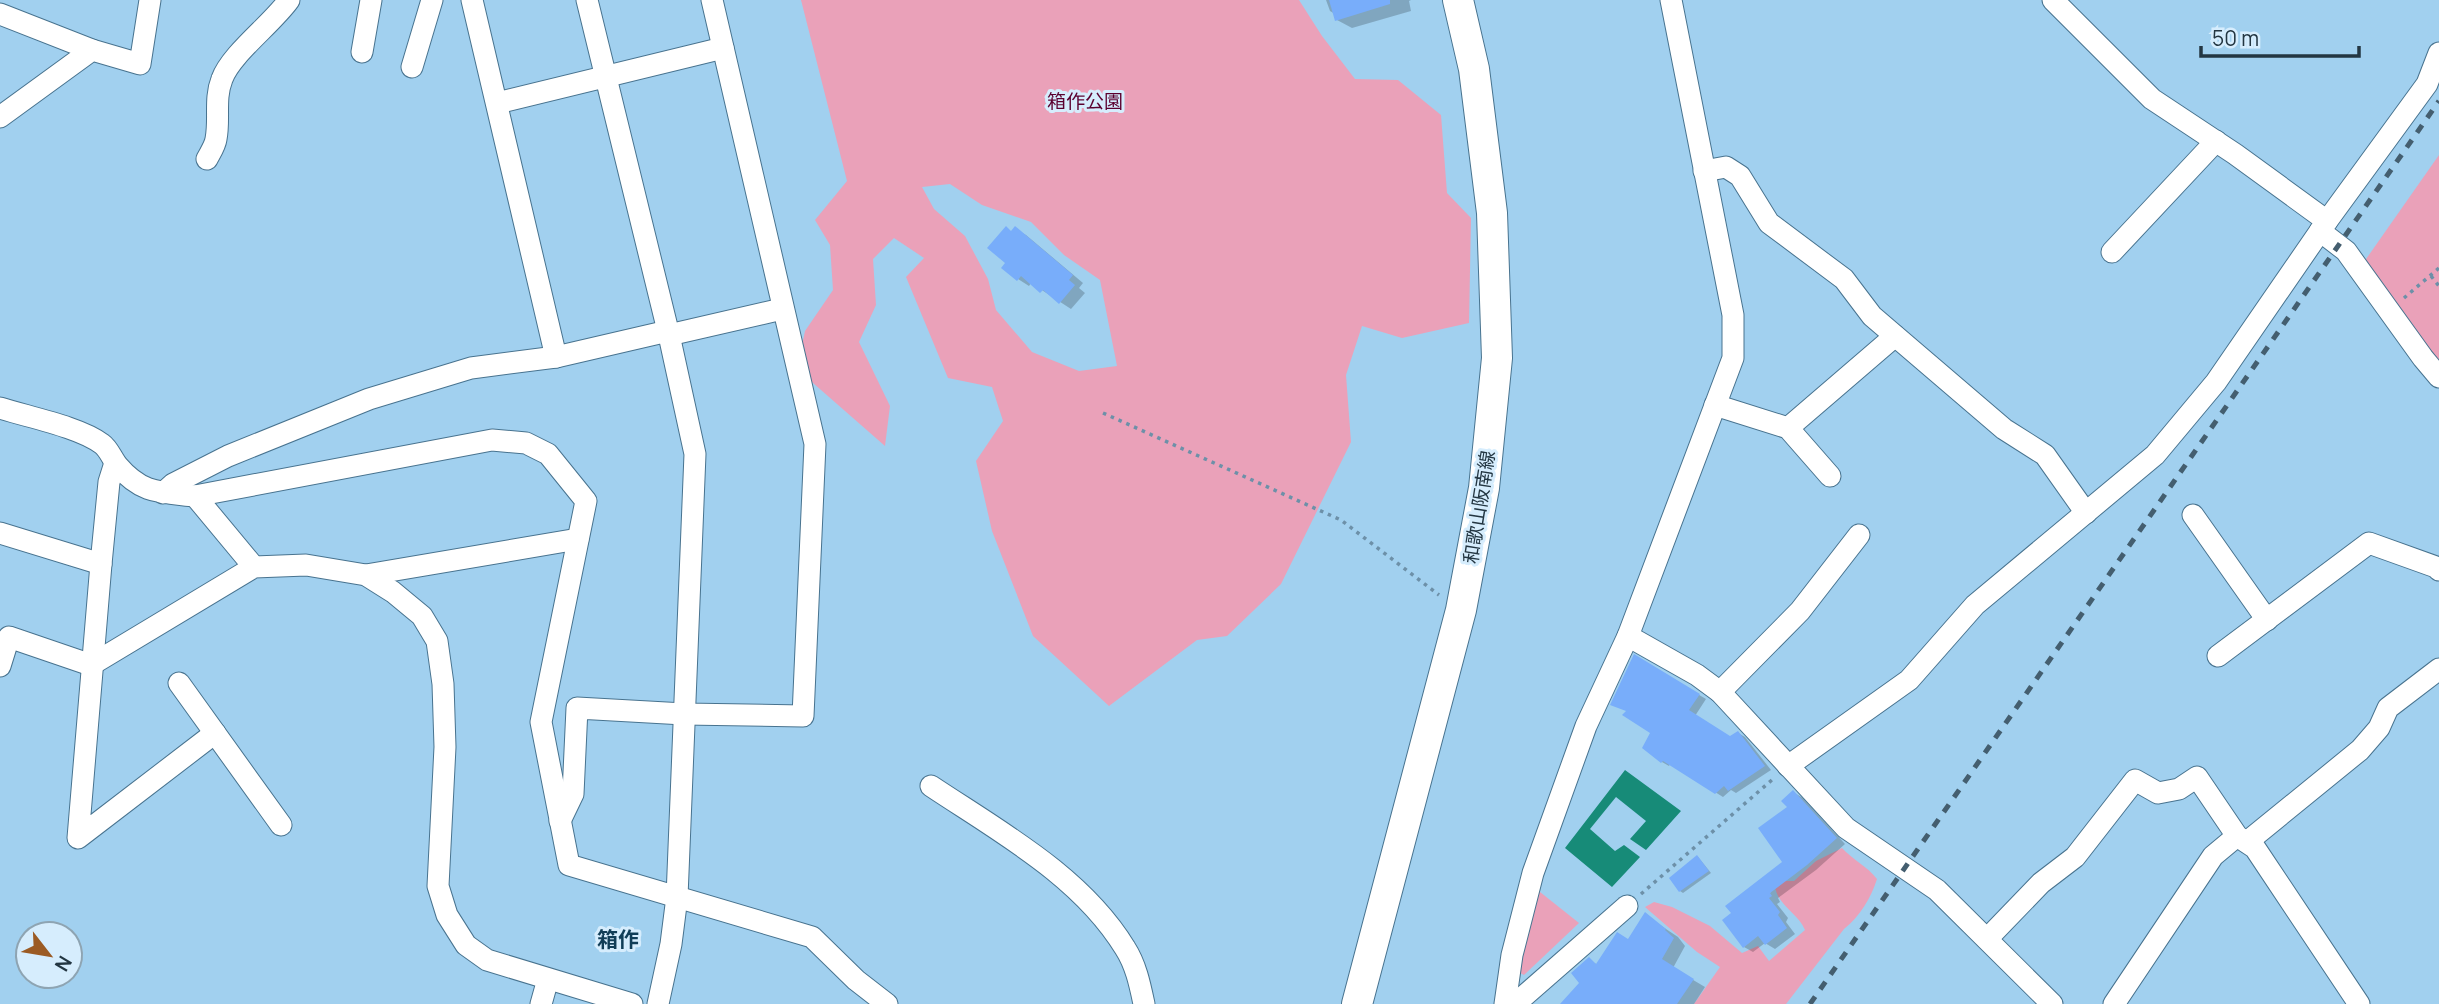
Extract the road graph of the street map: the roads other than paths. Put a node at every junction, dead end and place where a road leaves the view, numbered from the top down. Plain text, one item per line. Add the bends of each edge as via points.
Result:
1 (150, 0) edge
2 (289, 0) edge
3 (371, 0) edge
4 (432, 0) edge
5 (472, 0) edge
6 (587, 0) edge
7 (712, 0) edge
8 (1458, 0) edge
9 (1671, 0) edge
10 (2053, 0) edge
11 (0, 15) edge
12 (723, 48) junction
13 (93, 50) junction
14 (362, 52) dead end
15 (2439, 53) edge
16 (412, 68) dead end
17 (606, 78) junction
18 (497, 103) junction
19 (0, 117) edge
20 (2216, 141) junction
21 (207, 159) dead end
22 (1704, 171) junction
23 (2324, 226) junction
24 (2112, 252) dead end
25 (782, 309) junction
26 (669, 333) junction
27 (1895, 336) junction
28 (556, 357) junction
29 (2439, 377) edge
30 (1715, 405) junction
31 (0, 408) edge
32 (1788, 428) junction
33 (115, 463) junction
34 (1830, 476) dead end
35 (163, 493) junction
36 (195, 496) junction
37 (2086, 513) junction
38 (2193, 515) dead end
39 (0, 533) edge
40 (1859, 535) dead end
41 (578, 539) junction
42 (100, 564) junction
43 (254, 567) junction
44 (2439, 570) edge
45 (366, 575) junction
46 (2267, 620) junction
47 (5, 635) edge
48 (1628, 636) junction
49 (2218, 656) dead end
50 (90, 665) junction
51 (0, 666) edge
52 (2439, 669) edge
53 (178, 683) dead end
54 (1720, 692) junction
55 (684, 715) junction
56 (215, 733) junction
57 (1788, 766) junction
58 (931, 786) dead end
59 (560, 821) junction
60 (281, 825) dead end
61 (2242, 839) junction
62 (677, 897) junction
63 (1627, 906) road end
64 (1987, 939) junction
65 (548, 979) junction
66 (541, 1004) edge
67 (632, 1004) edge
68 (658, 1004) edge
69 (887, 1004) edge
70 (1144, 1004) edge
71 (1357, 1004) edge
72 (1505, 1004) edge
73 (1515, 1004) edge
74 (2052, 1004) edge
75 (2114, 1004) edge
76 (2359, 1004) edge

1 - 13 street via 140,64
2 - 21 street via 222,77 216,140
3 - 14 street
4 - 16 street
5 - 18 street
6 - 17 street
7 - 12 street
8 - 71 main road, 和歌山阪南線 via 1474,69 1492,213 1497,358 1487,462 1461,610
9 - 22 street
10 - 20 street via 2152,99
11 - 13 street
12 - 17 street
12 - 25 street
13 - 19 street
15 - 23 street via 2427,84
17 - 18 street
17 - 26 street
18 - 28 street
20 - 23 street
20 - 24 street
22 - 27 street via 1726,167 1740,176 1769,223 1844,279 1872,316
22 - 30 street via 1733,315 1732,358
23 - 29 street
23 - 37 street via 2216,382 2164,445
25 - 26 street
25 - 55 street via 815,444 803,716
26 - 28 street
26 - 55 street via 695,454
27 - 32 street
27 - 37 street via 2004,429 2045,455
28 - 35 street via 471,368 369,399 228,456
30 - 32 street
30 - 48 street
31 - 33 street via 86,434 105,445
32 - 34 street
33 - 35 street via 135,483
33 - 42 street
35 - 36 street
36 - 41 street via 492,440 526,443 548,454 586,501
36 - 43 street
37 - 57 street via 1975,605 1909,680
38 - 46 street
39 - 42 street
40 - 54 street via 1800,611
41 - 45 street
41 - 59 street via 541,722
42 - 50 street
43 - 45 street via 306,565
43 - 50 street
44 - 46 street via 2369,543
45 - 65 street via 422,616 437,641 445,747 438,886 447,915 466,945 487,960
46 - 49 street
47 - 50 street
47 - 51 street
48 - 54 street
48 - 72 street via 1586,726 1533,873
50 - 56 street via 78,838
52 - 61 street via 2388,708 2379,729 2360,750
53 - 56 street
54 - 57 street
55 - 59 street via 577,708 573,794
55 - 62 street
56 - 60 street
57 - 64 street via 1846,828 1937,890
58 - 70 street via 1038,857 1105,919 1127,950
59 - 62 street via 569,864
61 - 64 street via 2197,777 2179,789 2158,793 2136,780 2075,857 2041,883
61 - 75 street via 2213,856
61 - 76 street via 2255,848
62 - 68 street
62 - 69 street via 811,937
63 - 73 street
64 - 74 street
65 - 66 street
65 - 67 street

